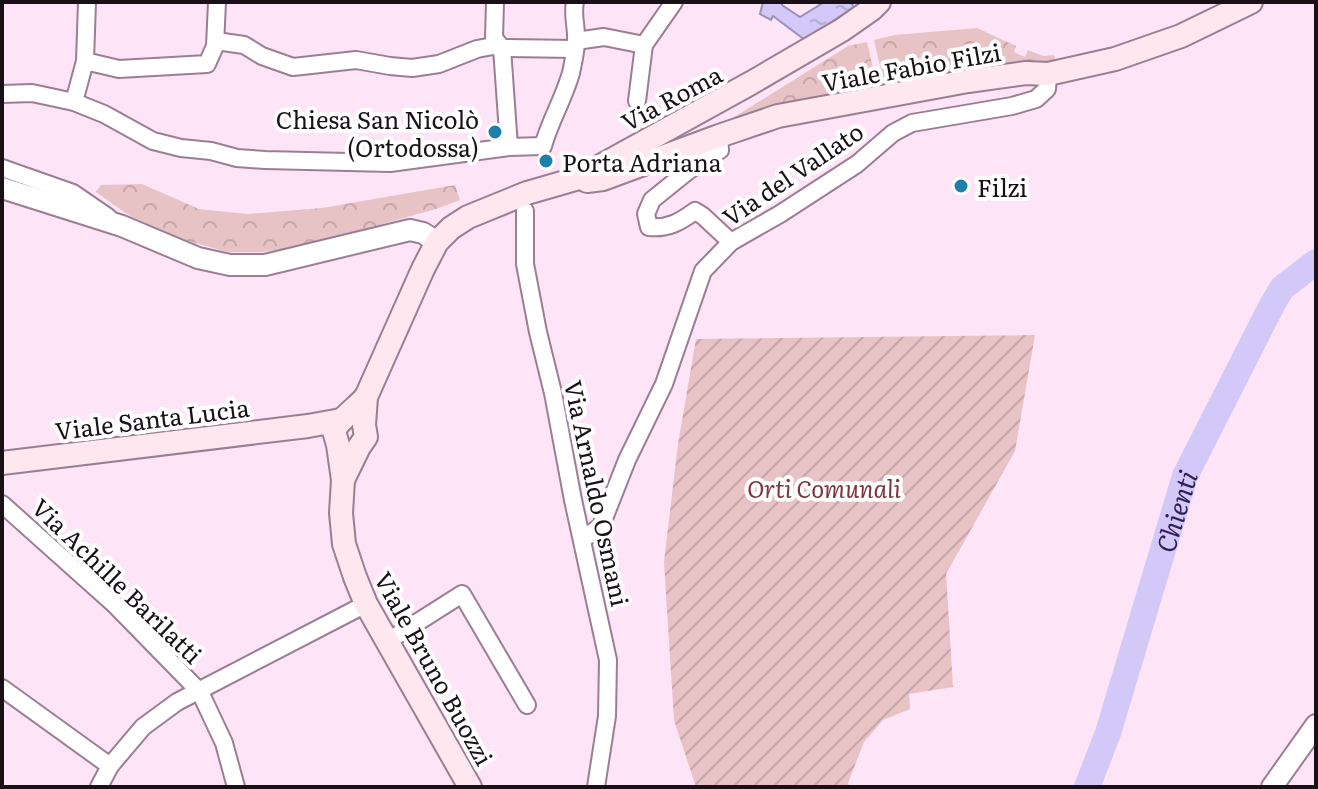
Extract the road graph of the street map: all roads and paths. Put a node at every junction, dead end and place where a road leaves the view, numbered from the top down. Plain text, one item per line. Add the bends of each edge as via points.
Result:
1 (87, 2) edge
2 (217, 2) edge
3 (495, 2) edge
4 (674, 2) edge
5 (879, 2) edge
6 (1251, 2) edge
7 (571, 4) edge
8 (216, 41) junction
9 (576, 45) junction
10 (644, 45) junction
11 (502, 48) junction
12 (85, 61) junction
13 (1048, 74) junction
14 (2, 94) edge
15 (637, 101) dead end
16 (74, 102) junction
17 (719, 136) junction
18 (509, 147) junction
19 (2, 168) edge
20 (579, 178) junction
21 (2, 188) edge
22 (525, 211) dead end
23 (122, 226) junction
24 (437, 242) junction
25 (731, 242) junction
26 (347, 432) junction
27 (2, 463) edge
28 (2, 504) edge
29 (582, 540) junction
30 (366, 604) junction
31 (388, 641) junction
32 (2, 688) edge
33 (200, 692) junction
34 (527, 705) dead end
35 (1316, 725) edge
36 (110, 766) junction
37 (99, 787) edge
38 (236, 787) edge
39 (470, 787) edge
40 (596, 787) edge
41 (1272, 787) edge

1 - 12 street
2 - 8 street
3 - 11 street via 494,38
4 - 10 street
5 - 20 main road, Via Roma via 842,30
6 - 13 main road, Viale Fabio Filzi via 1168,41
7 - 9 street
8 - 11 street via 244,45 293,67 356,60 412,68 477,49
8 - 12 street via 207,64 119,69
9 - 10 street via 604,37
9 - 11 street
9 - 18 street via 543,146
10 - 15 street
11 - 18 street
12 - 16 street
13 - 17 main road, Viale Fabio Filzi via 968,81 829,106
13 - 25 street, Via del Vallato via 1047,89 1036,99 912,123 893,133 857,164
14 - 16 street via 32,93
16 - 18 street via 153,141 237,158 390,163
17 - 20 main road, Viale Fabio Filzi via 603,179
17 - 25 street via 720,150 652,200 646,214 649,227 662,228 695,211
19 - 23 street via 73,193
20 - 24 main road, Via Roma via 468,217
21 - 23 street
22 - 29 street, Via Arnaldo Osmani via 525,264
23 - 24 street via 198,258 230,265 265,265 410,230
24 - 26 main road, Viale Bruno Buozzi
25 - 29 street, Via del Vallato via 703,271 664,384 601,526
26 - 27 main road, Viale Santa Lucia via 308,426
26 - 30 main road, Viale Bruno Buozzi via 344,544
28 - 33 street, Via Achille Barilatti via 114,604
29 - 40 street, Via Arnaldo Osmani via 608,660 607,716
30 - 31 main road, Viale Bruno Buozzi
30 - 33 street
31 - 34 street via 462,594
31 - 39 main road, Viale Bruno Buozzi
32 - 36 street
33 - 36 street via 143,727
33 - 38 street, Via Achille Barilatti via 224,743
35 - 41 street
36 - 37 street

